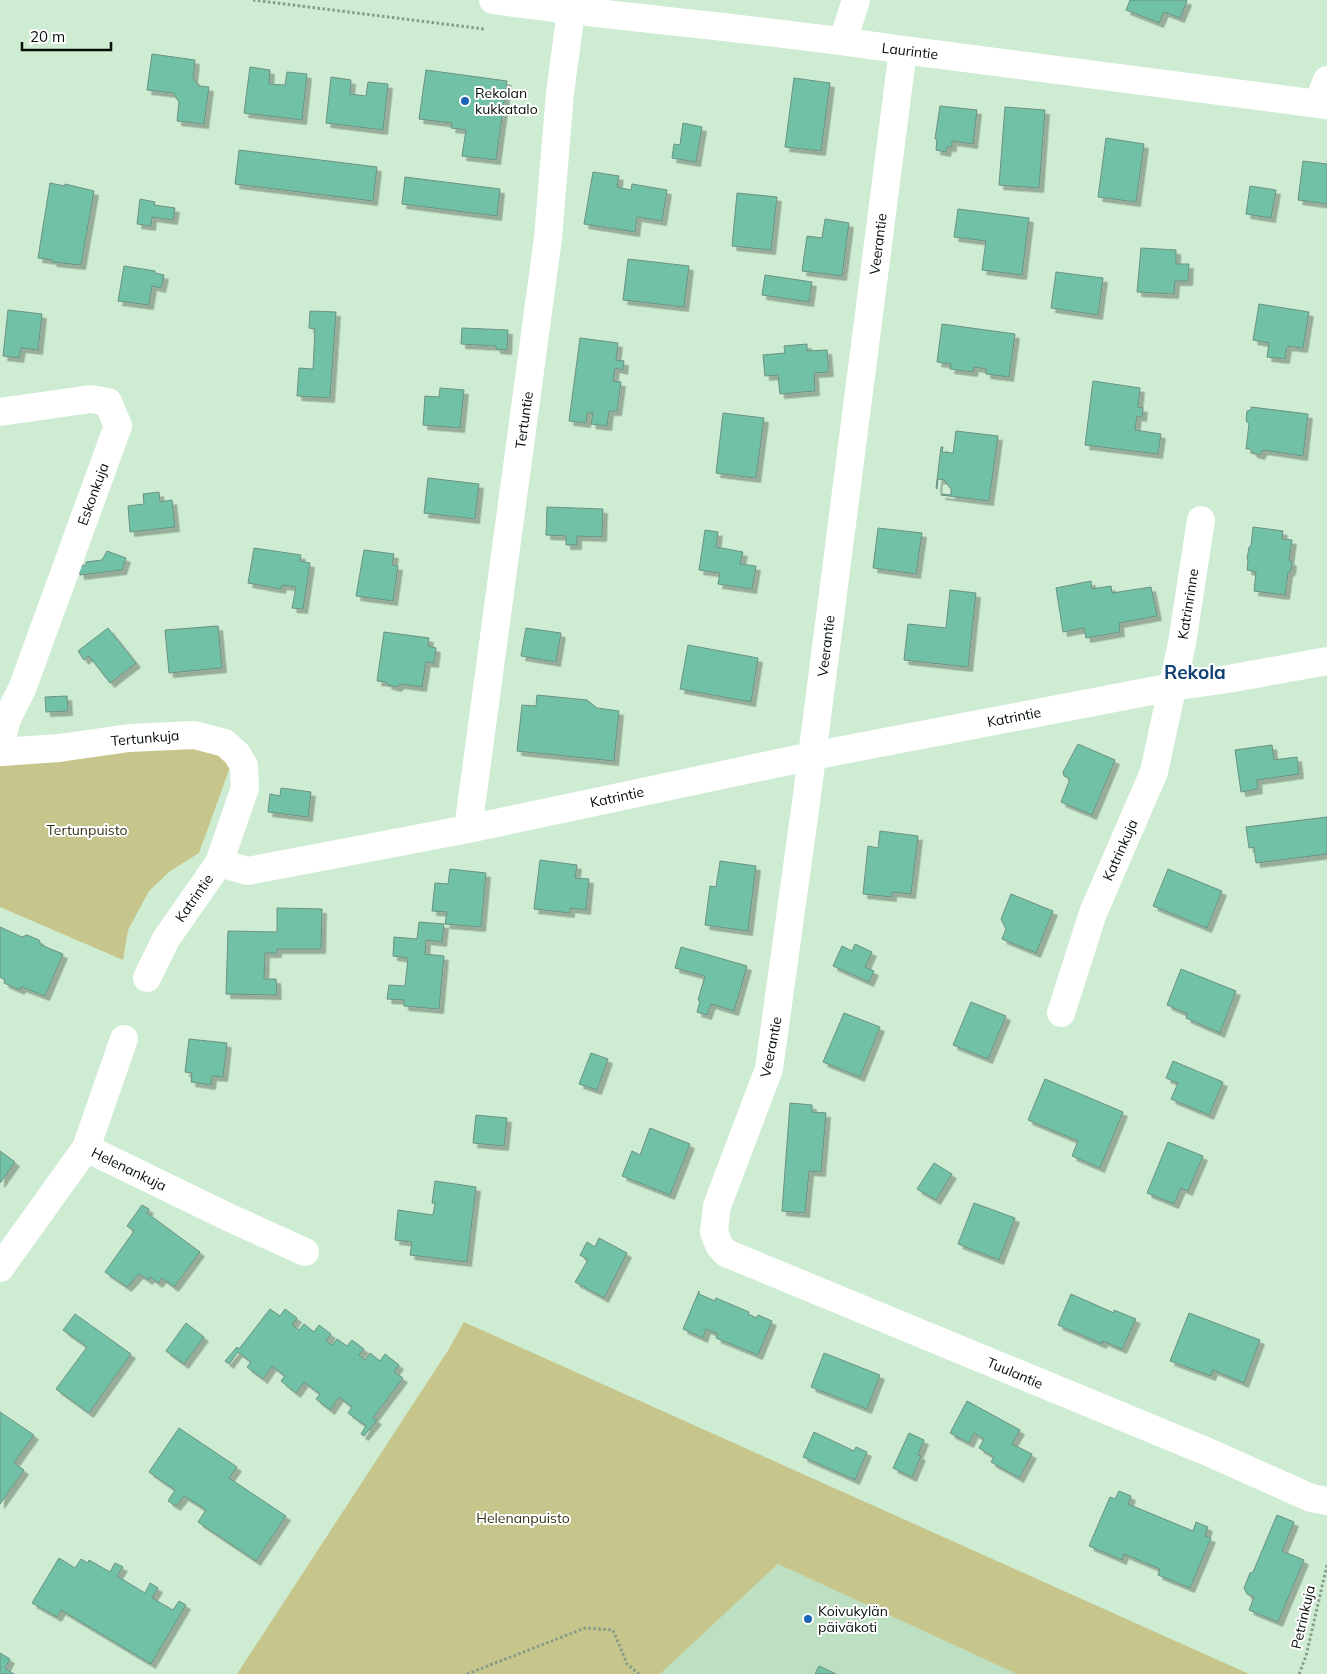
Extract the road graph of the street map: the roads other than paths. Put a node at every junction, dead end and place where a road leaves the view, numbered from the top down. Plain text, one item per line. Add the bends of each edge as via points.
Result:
1 (493, 0) edge
2 (856, 0) edge
3 (571, 11) junction
4 (843, 41) junction
5 (903, 50) junction
6 (1324, 96) edge
7 (0, 412) edge
8 (1201, 520) dead end
9 (1327, 661) edge
10 (1172, 687) junction
11 (22, 689) joint
12 (812, 756) junction
13 (468, 829) junction
14 (219, 863) junction
15 (147, 978) dead end
16 (1061, 1013) dead end
17 (124, 1039) dead end
18 (86, 1148) junction
19 (714, 1232) joint
20 (305, 1252) dead end
21 (0, 1268) edge
22 (1327, 1501) edge

1 - 3 street, Laurintie
2 - 4 street
3 - 4 street, Laurintie
3 - 13 street, Tertuntie via 561,76 548,238
4 - 5 street, Laurintie
5 - 6 street, Laurintie
5 - 12 street, Veerantie
7 - 11 street, Eskonkuja via 91,399 108,402 118,426
8 - 10 street, Katrinrinne
9 - 10 street, Katrintie
10 - 12 street, Katrintie
10 - 16 street, Katrinkuja via 1154,772 1093,912
11 - 14 street, Tertunkuja via 4,724 2,752 194,734 225,743 244,766 245,788
12 - 13 street, Katrintie
12 - 19 street, Veerantie via 770,1069 717,1206
13 - 14 street, Katrintie via 248,871
14 - 15 street, Katrintie via 166,939
17 - 18 street
18 - 20 street, Helenankuja
18 - 21 street, Helenankuja
19 - 22 street, Tuulantie via 719,1246 726,1253 1208,1452 1311,1498

